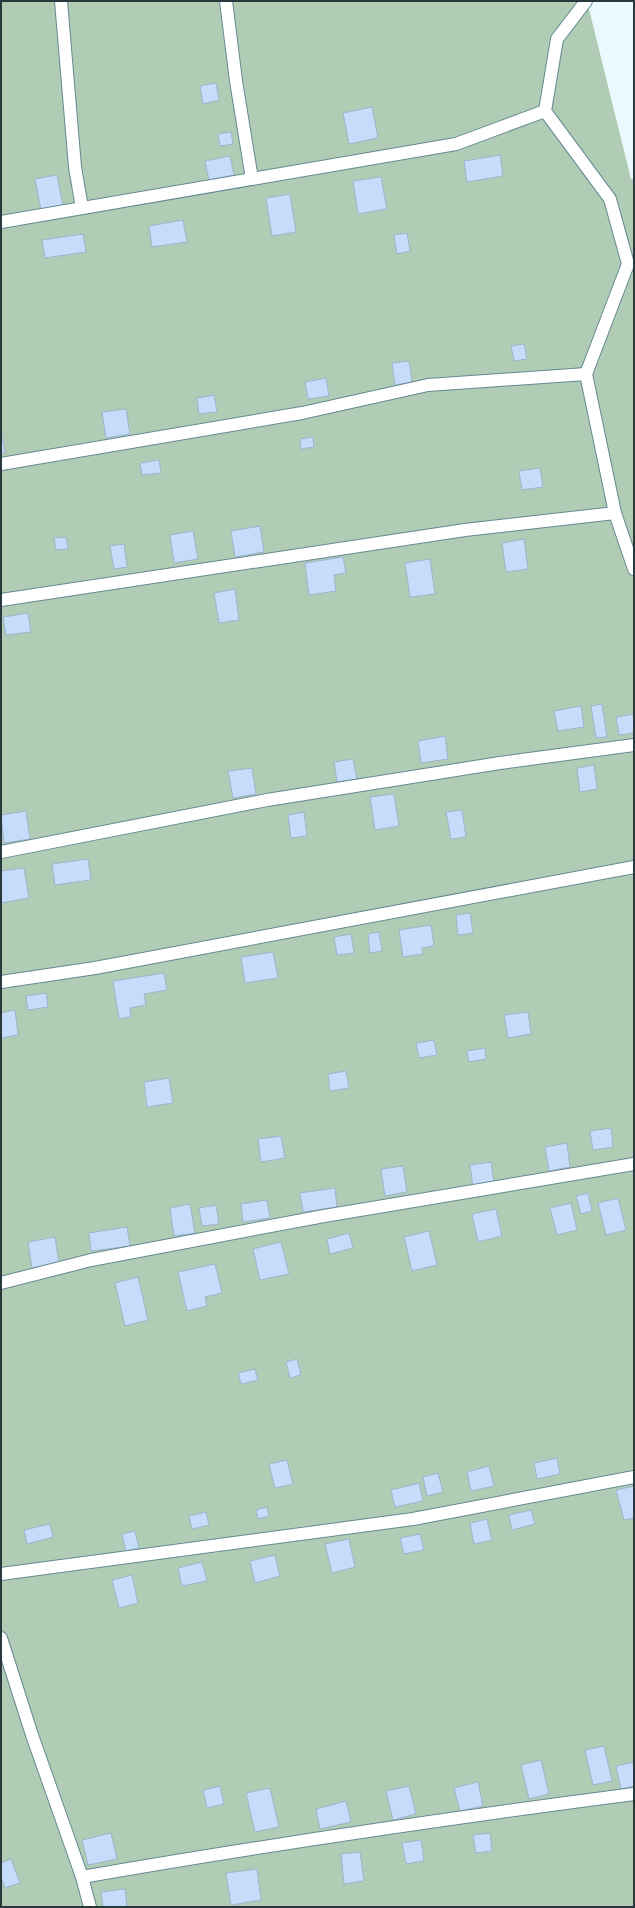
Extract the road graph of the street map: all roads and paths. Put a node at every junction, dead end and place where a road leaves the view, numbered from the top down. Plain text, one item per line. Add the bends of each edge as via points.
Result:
1 (61, 1) edge
2 (226, 1) edge
3 (586, 1) edge
4 (544, 110) junction
5 (252, 179) junction
6 (82, 208) junction
7 (1, 222) edge
8 (586, 374) junction
9 (1, 464) edge
10 (615, 513) junction
11 (634, 569) edge
12 (1, 600) edge
13 (634, 746) edge
14 (1, 852) edge
15 (634, 867) edge
16 (1, 982) edge
17 (634, 1164) edge
18 (1, 1283) edge
19 (634, 1477) edge
20 (1, 1574) edge
21 (1, 1638) edge
22 (634, 1794) edge
23 (82, 1877) junction
24 (90, 1907) edge

1 - 6 lane via 75,167
2 - 5 lane
3 - 4 lane via 556,39
4 - 5 lane via 456,144
4 - 8 lane via 610,199 628,264
5 - 6 lane
6 - 7 lane
8 - 9 lane via 428,385 302,413
8 - 10 lane
10 - 11 lane
10 - 12 lane via 458,531
13 - 14 lane via 500,763 267,800
15 - 16 lane via 95,968
17 - 18 lane via 324,1216 91,1260
19 - 20 lane via 412,1519
21 - 23 lane
22 - 23 lane via 246,1848
23 - 24 lane

